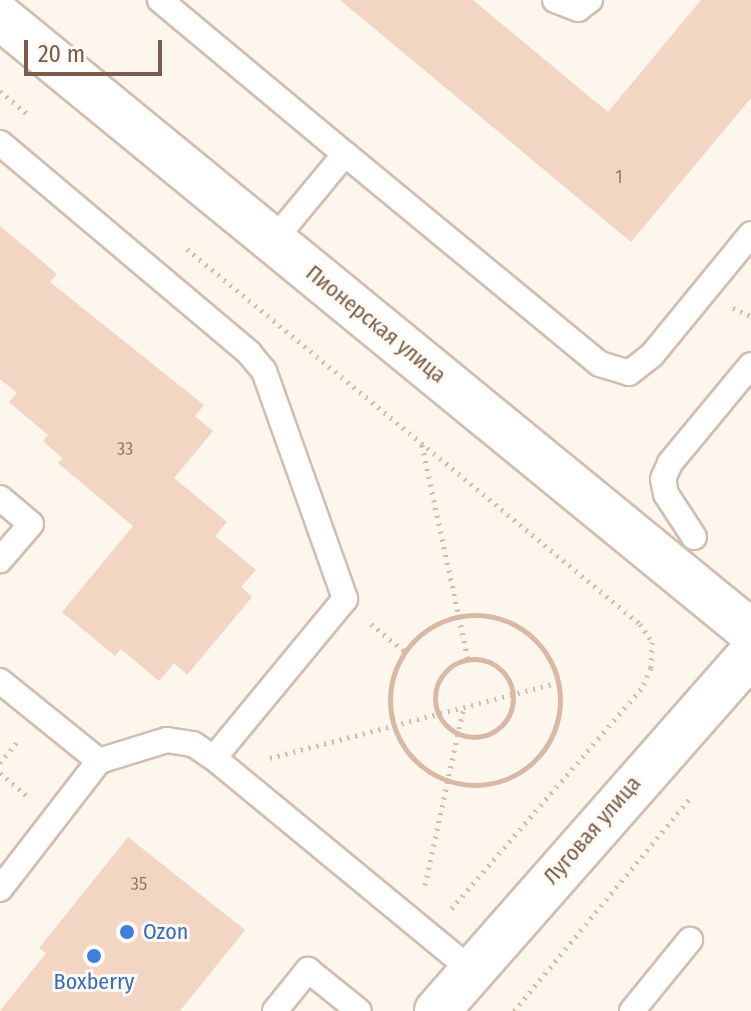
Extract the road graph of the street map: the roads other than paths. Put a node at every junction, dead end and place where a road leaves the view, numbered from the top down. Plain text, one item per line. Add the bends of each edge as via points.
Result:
1 (160, 0) edge
2 (555, 0) edge
3 (590, 0) edge
4 (0, 17) edge
5 (0, 143) edge
6 (345, 154) junction
7 (751, 234) edge
8 (273, 241) junction
9 (751, 365) edge
10 (0, 498) edge
11 (694, 537) dead end
12 (0, 560) edge
13 (751, 632) edge
14 (751, 653) edge
15 (0, 681) edge
16 (214, 758) junction
17 (99, 761) junction
18 (0, 889) edge
19 (690, 940) dead end
20 (471, 970) junction
21 (275, 1011) edge
22 (359, 1011) edge
23 (437, 1011) edge
24 (632, 1011) edge

1 - 6 lane
2 - 3 lane via 578,9
4 - 8 street, Пионерская улица
5 - 16 lane via 264,371 344,601
6 - 7 lane via 600,364 629,373 652,355
6 - 8 lane
8 - 13 street, Пионерская улица
9 - 11 lane via 670,463 663,479 666,494
10 - 12 lane via 31,524
14 - 20 street, Луговая улица
15 - 17 lane
16 - 17 lane via 193,744 167,740
16 - 20 lane
17 - 18 lane
19 - 24 lane
20 - 23 street, Луговая улица
21 - 22 lane via 308,970

